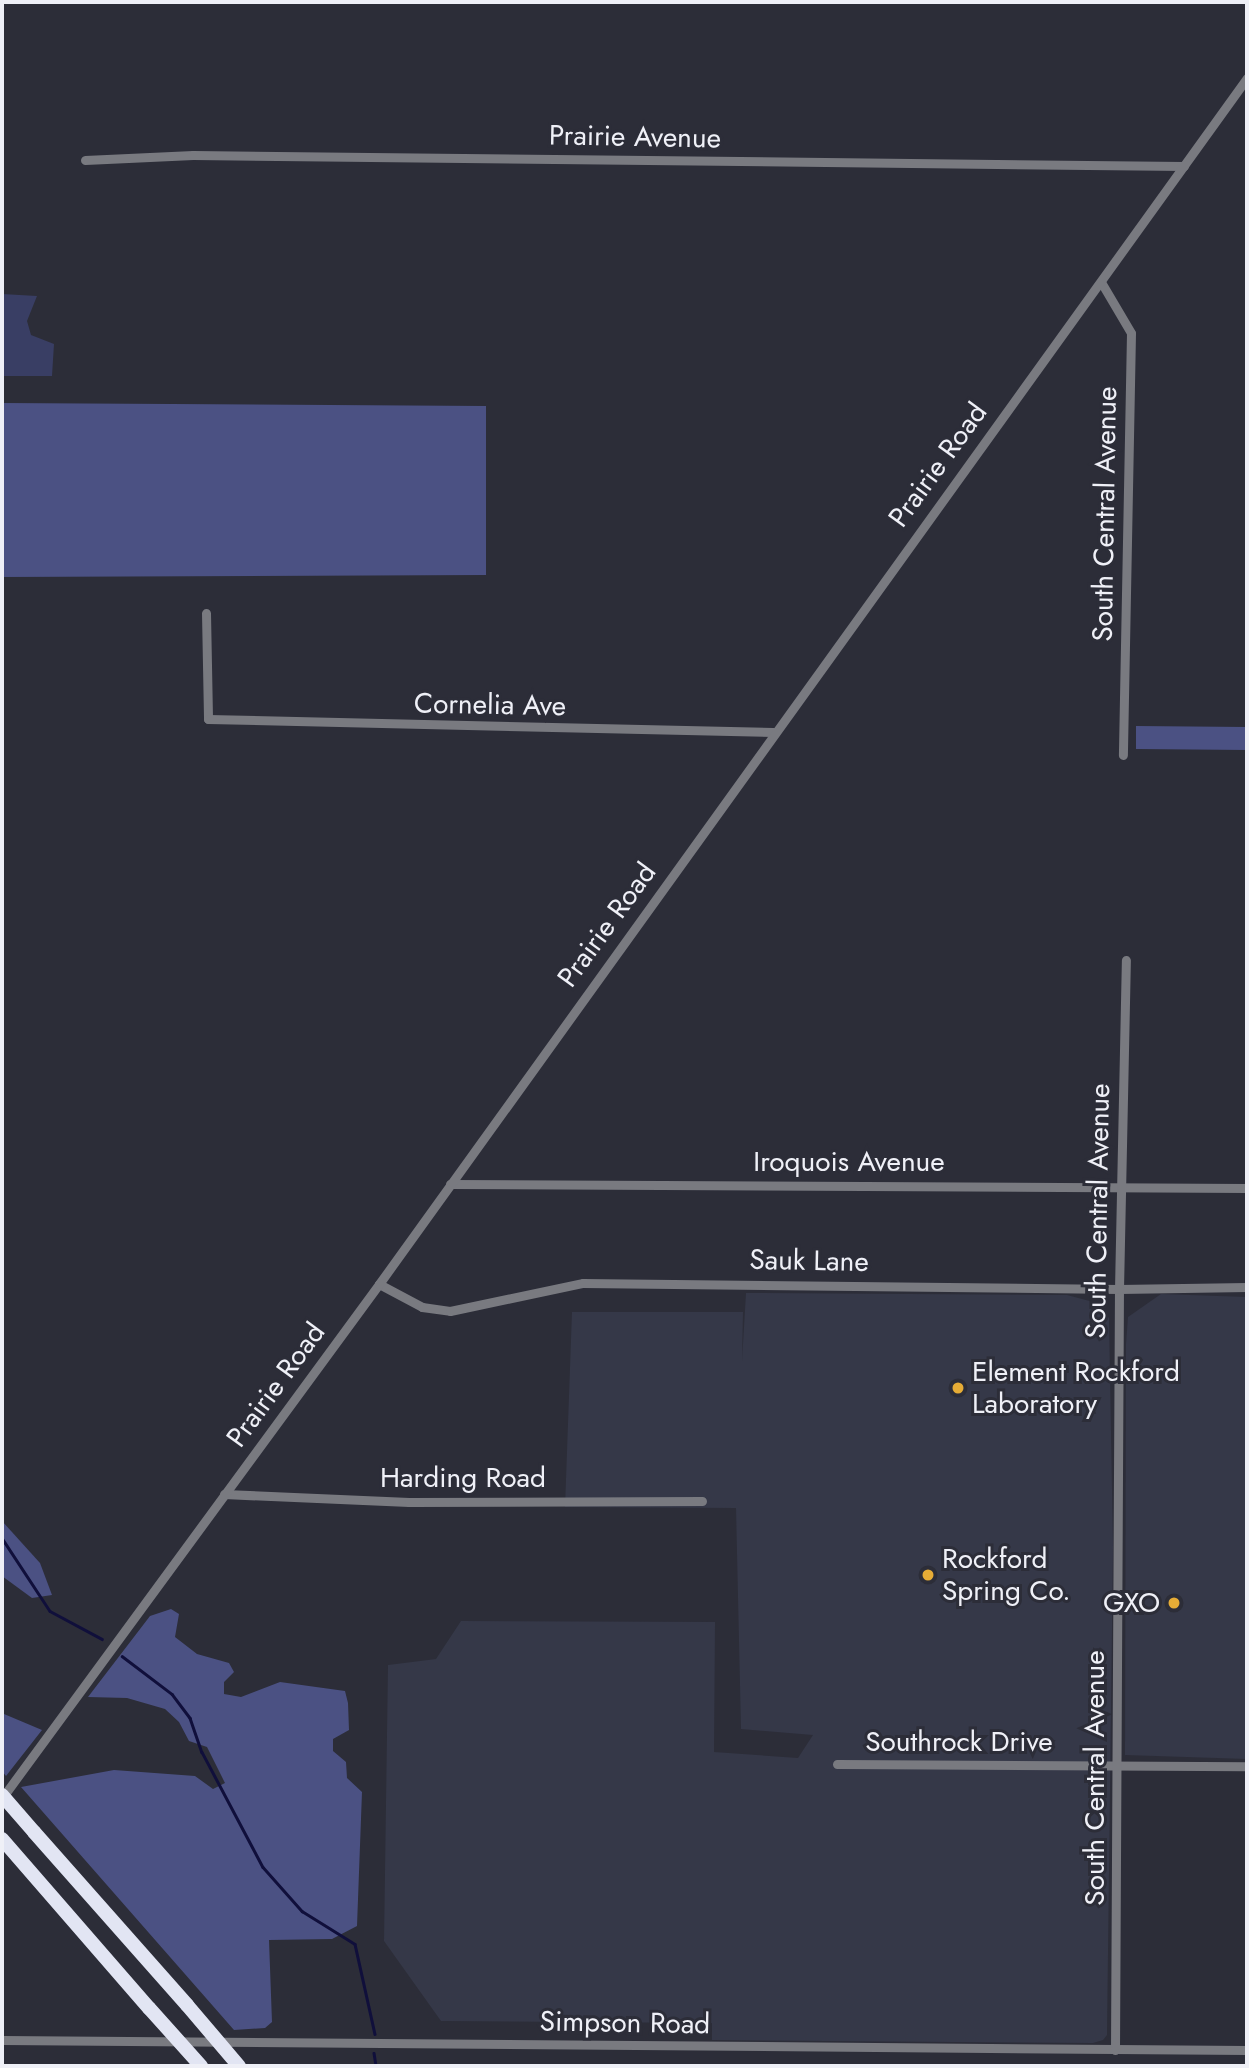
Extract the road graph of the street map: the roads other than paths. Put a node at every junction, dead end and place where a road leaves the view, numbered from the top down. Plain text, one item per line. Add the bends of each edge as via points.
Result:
1 (1247, 78) edge
2 (85, 160) dead end
3 (1184, 166) junction
4 (1101, 282) junction
5 (206, 613) dead end
6 (773, 732) junction
7 (1124, 755) dead end
8 (1126, 960) dead end
9 (450, 1184) junction
10 (1120, 1186) junction
11 (1247, 1188) edge
12 (379, 1284) junction
13 (1247, 1287) edge
14 (1119, 1289) junction
15 (224, 1494) junction
16 (702, 1501) dead end
17 (838, 1763) dead end
18 (1118, 1766) junction
19 (1247, 1766) edge
20 (2, 1796) edge
21 (5, 1843) edge
22 (2, 2040) edge
23 (1115, 2050) junction
24 (1247, 2050) edge
25 (201, 2066) edge
26 (239, 2066) edge

1 - 3 street, Prairie Road
2 - 3 street, Prairie Avenue via 193,155
3 - 4 street, Prairie Road
4 - 6 street, Prairie Road
4 - 7 street, South Central Avenue via 1130,333
5 - 6 street, Cornelia Ave via 208,719
6 - 9 street, Prairie Road
8 - 10 street, South Central Avenue
9 - 10 street, Iroquois Avenue
9 - 12 street, Prairie Road
10 - 11 street, Iroquois Avenue
10 - 14 street, South Central Avenue
12 - 14 street, Sauk Lane via 422,1307 450,1311 583,1283
12 - 15 street, Prairie Road
13 - 14 street, Sauk Lane
14 - 18 street, South Central Avenue
15 - 16 street, Harding Road via 409,1502
15 - 20 street, Prairie Road
17 - 18 street, Southrock Drive
18 - 19 street, Southrock Drive
18 - 23 street, South Central Avenue
20 - 26 highway, bridge
21 - 25 highway, bridge
22 - 23 street, Simpson Road
23 - 24 street, Simpson Road

